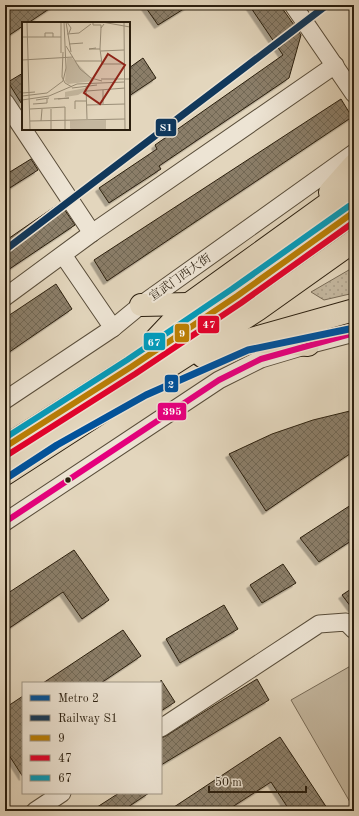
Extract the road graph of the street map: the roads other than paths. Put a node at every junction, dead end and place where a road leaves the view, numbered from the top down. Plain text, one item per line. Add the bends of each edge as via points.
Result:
1 (293, 5) edge
2 (335, 65) junction
3 (354, 94) edge
4 (5, 102) edge
5 (22, 128) edge
6 (24, 130) edge
7 (354, 153) edge
8 (354, 165) edge
9 (354, 185) edge
10 (346, 218) edge
11 (307, 219) junction
12 (92, 233) junction
13 (348, 245) edge
14 (63, 255) junction
15 (5, 297) edge
16 (189, 304) junction
17 (141, 305) junction
18 (354, 310) edge
19 (113, 328) junction
20 (354, 333) edge
21 (237, 343) junction
22 (308, 345) junction
23 (131, 367) junction
24 (154, 376) junction
25 (5, 400) edge
26 (5, 448) edge
27 (5, 474) edge
28 (5, 522) edge
29 (354, 630) edge
30 (162, 727) edge
31 (60, 794) edge
32 (35, 811) edge

1 - 2 street
2 - 3 street
2 - 12 street
4 - 5 street
6 - 12 street
7 - 17 street, 宣武门西大街
8 - 11 highway
9 - 11 highway
10 - 23 highway via 237,296
11 - 16 highway
12 - 14 street
13 - 24 highway via 257,310
14 - 15 street
14 - 19 street
16 - 17 highway
16 - 23 highway
17 - 19 street, 宣武门西大街
18 - 21 highway
19 - 25 street, 宣武门西大街
20 - 22 street
21 - 22 highway via 272,341
21 - 24 highway
22 - 28 street via 261,359 219,380
23 - 26 highway
24 - 27 highway
29 - 30 street via 346,622 319,624
31 - 32 street

